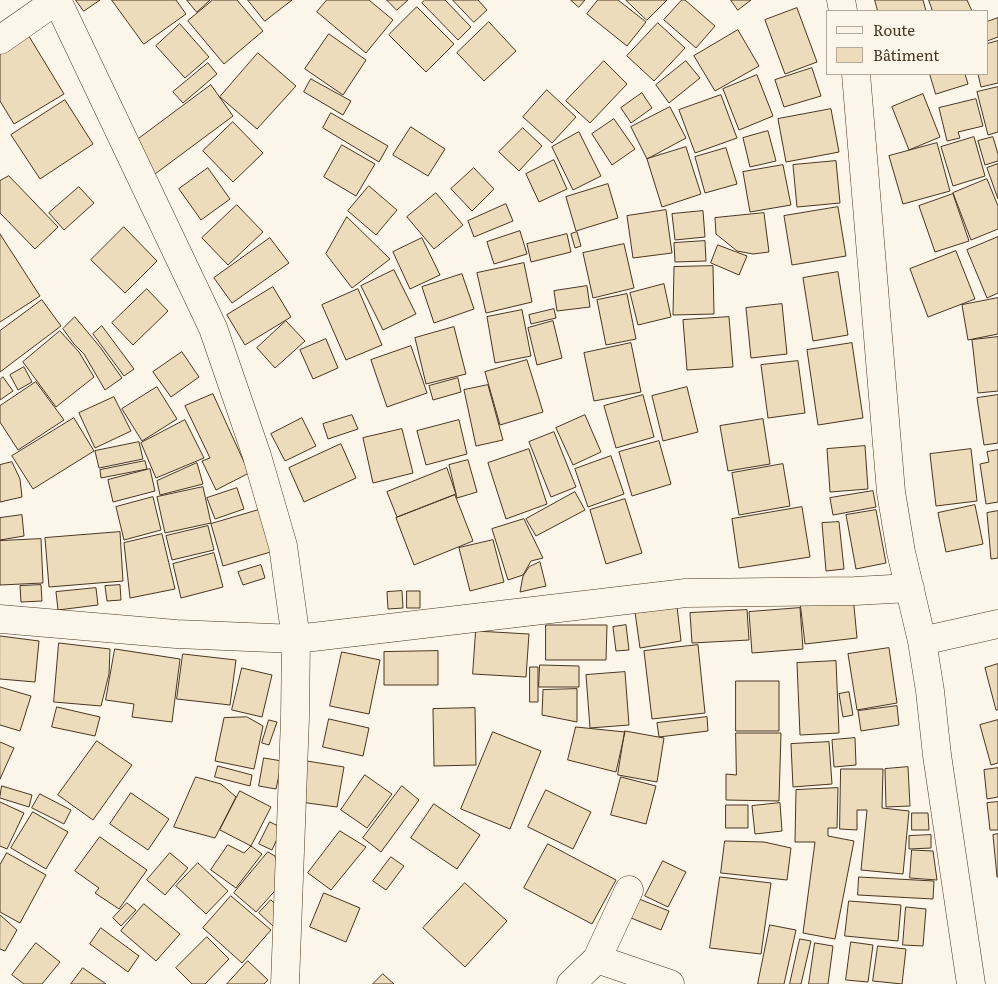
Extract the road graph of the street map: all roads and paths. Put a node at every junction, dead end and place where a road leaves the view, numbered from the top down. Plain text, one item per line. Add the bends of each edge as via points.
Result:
1 (0, 40) edge
2 (856, 75) edge
3 (910, 588) junction
4 (0, 619) edge
5 (998, 624) edge
6 (296, 639) junction
7 (922, 641) junction
8 (629, 890) dead end
9 (598, 959) junction
10 (285, 984) edge
11 (571, 984) edge
12 (670, 984) edge
13 (971, 984) edge

1 - 6 street via 56,0 213,328 258,456 283,546
2 - 3 street via 891,492
3 - 6 street via 686,593
3 - 7 street
4 - 6 street via 176,634
5 - 7 street
6 - 10 street
7 - 13 street
8 - 9 street
9 - 11 street
9 - 12 street

